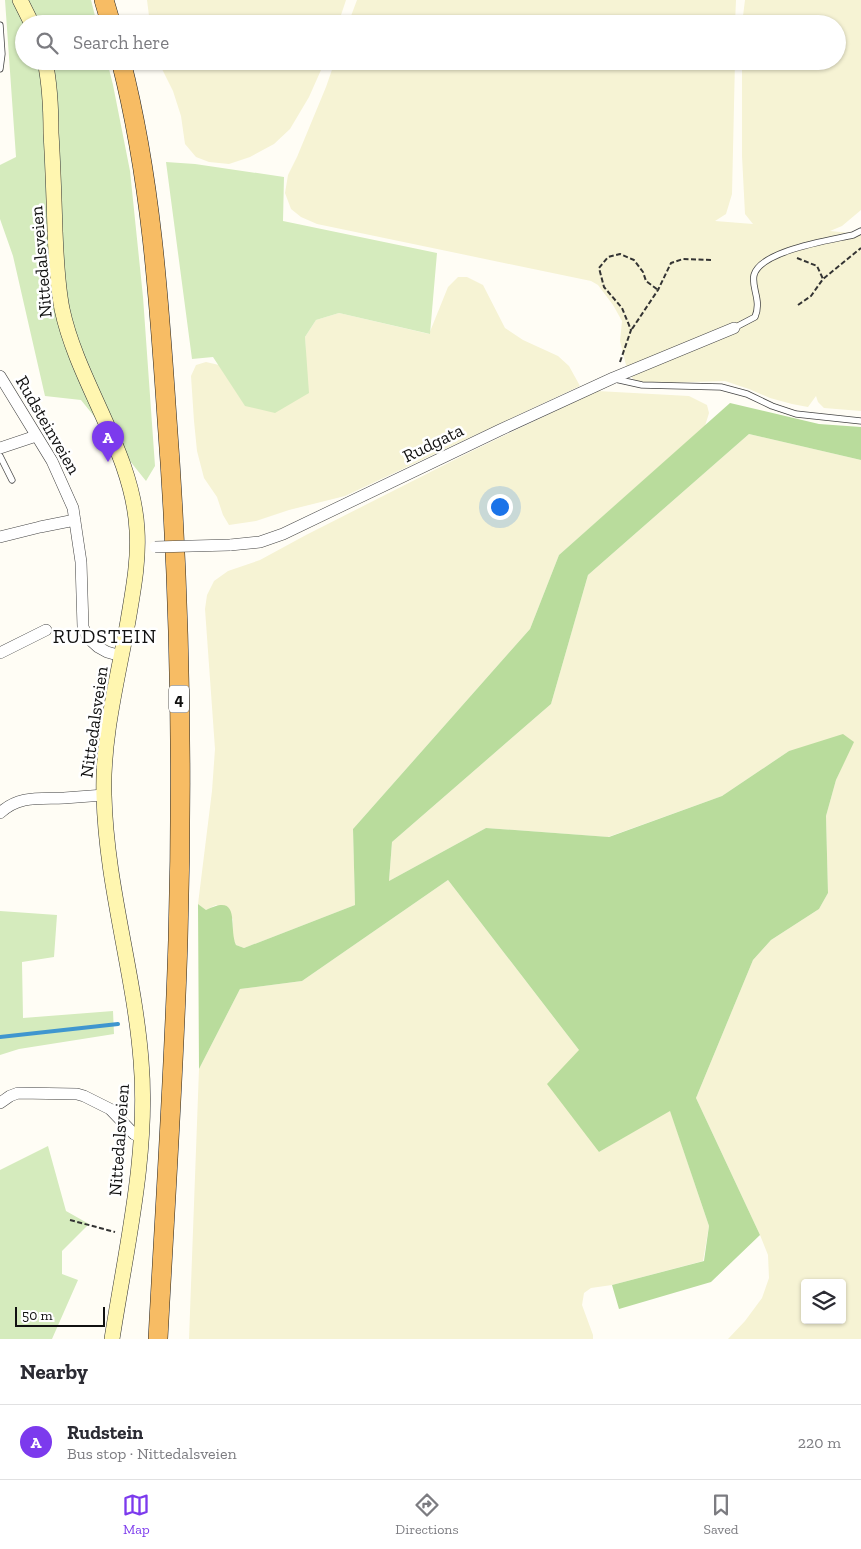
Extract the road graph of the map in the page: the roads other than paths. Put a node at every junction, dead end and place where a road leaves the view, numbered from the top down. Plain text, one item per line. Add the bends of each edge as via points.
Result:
1 (20, 0) edge
2 (104, 0) edge
3 (114, 0) edge
4 (28, 15) edge
5 (108, 15) edge
6 (119, 15) edge
7 (0, 25) edge
8 (0, 69) edge
9 (46, 70) edge
10 (123, 70) edge
11 (134, 70) edge
12 (861, 231) edge
13 (734, 328) joint
14 (0, 376) edge
15 (614, 378) junction
16 (861, 422) edge
17 (36, 436) junction
18 (0, 448) edge
19 (0, 456) edge
20 (12, 480) dead end
21 (75, 520) junction
22 (0, 537) edge
23 (138, 547) junction
24 (46, 630) dead end
25 (0, 653) edge
26 (122, 656) junction
27 (104, 795) junction
28 (0, 813) edge
29 (0, 1103) edge
30 (142, 1138) junction
31 (112, 1339) edge
32 (158, 1339) edge
33 (168, 1339) edge

1 - 4 main road
2 - 5 highway
3 - 6 highway
7 - 8 lane
9 - 23 main road, Nittedalsveien via 61,303 73,347 128,479 136,516
10 - 32 highway, 4 via 140,150 156,268 170,461 178,644 178,947
11 - 33 highway, 4 via 149,139 166,267 188,607 191,758 188,938
12 - 13 lane via 799,247 768,260 755,272 758,302 755,317
13 - 15 street, Rudgata
14 - 17 street, Rudsteinveien
15 - 16 lane via 642,385 721,386 796,414
15 - 23 street, Rudgata, bridge via 283,534 260,542 230,545
17 - 18 street
17 - 21 street, Rudsteinveien via 52,460
19 - 20 lane
21 - 22 street
21 - 26 street, Rudsteinveien via 81,562 83,627 88,638 98,647
23 - 26 main road, Nittedalsveien
24 - 25 street
26 - 27 main road, Nittedalsveien via 106,751
27 - 28 street via 25,799
27 - 30 main road, Nittedalsveien via 110,865 141,1056
29 - 30 street via 18,1093 77,1094 110,1109
30 - 31 main road, Nittedalsveien

